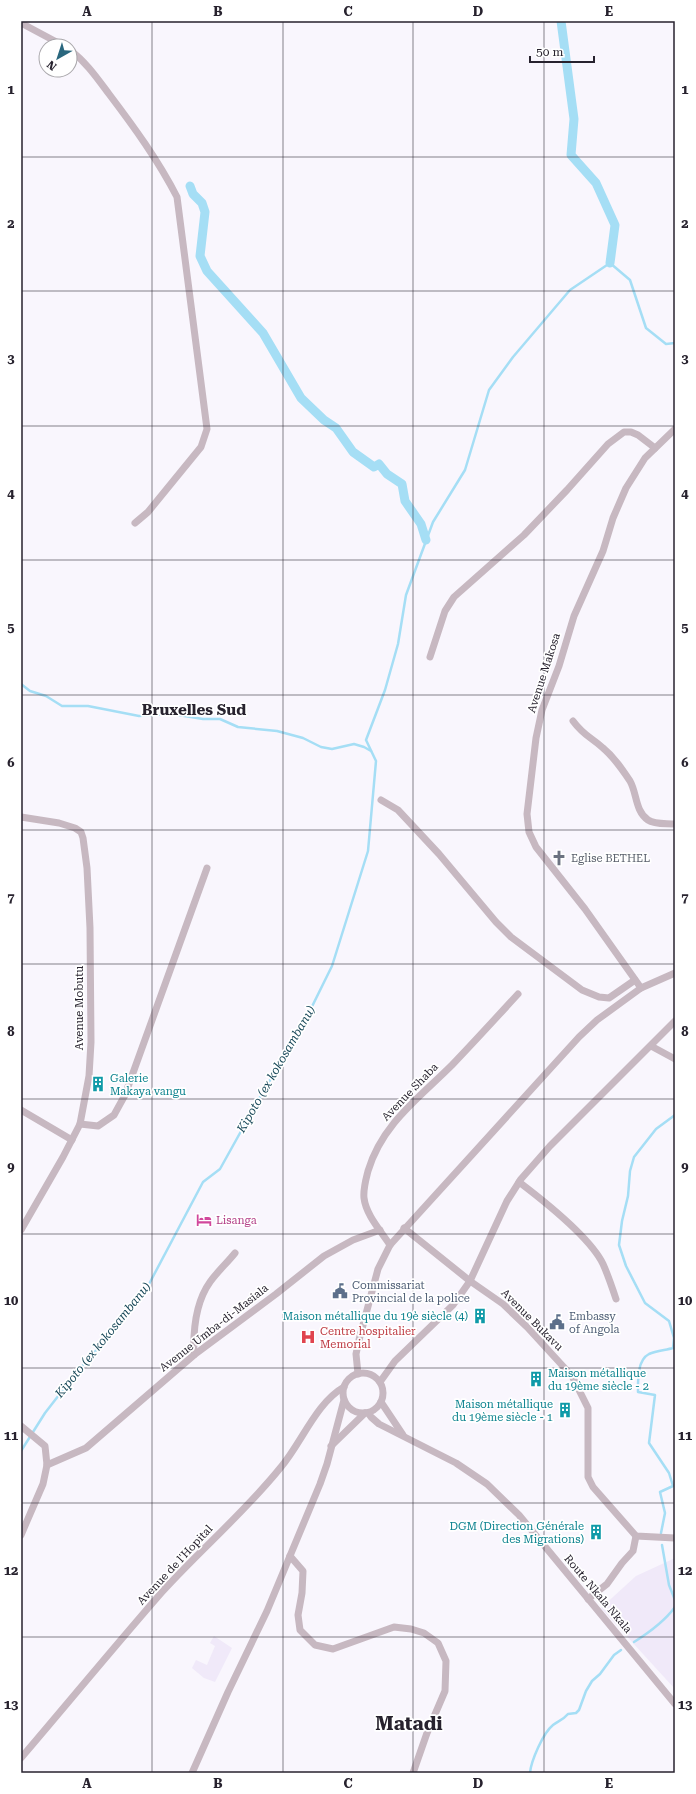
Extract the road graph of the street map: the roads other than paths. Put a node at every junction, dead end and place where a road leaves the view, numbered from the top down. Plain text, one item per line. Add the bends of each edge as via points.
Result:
1 (21, 23) edge
2 (49, 38) edge
3 (78, 56) edge
4 (675, 429) edge
5 (655, 448) junction
6 (134, 523) dead end
7 (430, 657) dead end
8 (573, 721) dead end
9 (381, 800) dead end
10 (21, 817) edge
11 (675, 824) edge
12 (207, 868) dead end
13 (675, 973) edge
14 (635, 980) junction
15 (640, 988) junction
16 (518, 994) dead end
17 (675, 1021) edge
18 (651, 1046) junction
19 (675, 1059) edge
20 (21, 1110) edge
21 (80, 1124) junction
22 (72, 1140) junction
23 (519, 1182) junction
24 (404, 1228) junction
25 (21, 1230) edge
26 (380, 1230) junction
27 (390, 1245) junction
28 (235, 1253) dead end
29 (470, 1281) junction
30 (616, 1299) dead end
31 (194, 1355) junction
32 (358, 1374) junction
33 (380, 1382) junction
34 (344, 1387) junction
35 (344, 1400) junction
36 (381, 1402) junction
37 (367, 1413) junction
38 (21, 1426) edge
39 (403, 1435) junction
40 (331, 1446) junction
41 (47, 1465) junction
42 (21, 1535) edge
43 (636, 1536) junction
44 (675, 1538) edge
45 (290, 1556) junction
46 (588, 1599) junction
47 (675, 1704) edge
48 (21, 1758) edge
49 (194, 1772) edge
50 (413, 1773) edge

1 - 2 street
3 - 6 street via 128,120 177,197 207,429 201,446 148,512
4 - 5 street, Avenue Makosa
5 - 7 street via 631,432 624,432 608,444 524,535 454,597 445,612
5 - 14 street, Avenue Makosa via 637,468 626,488 603,551 574,616 542,710 527,814 528,832 536,847 585,909
8 - 11 street via 581,733 612,756 630,782 636,793 638,806 648,820
9 - 14 street via 398,810 440,854 496,922 523,946 582,990 609,998
10 - 21 street, Avenue Mobutu via 59,822 75,828 81,832 86,848 91,1042 89,1076
12 - 21 street via 125,1095 114,1115 98,1126
13 - 15 street
14 - 15 street, Avenue Makosa
15 - 24 street via 597,1020 579,1038
16 - 26 street, Avenue Shaba via 383,1136 372,1157 364,1196 367,1210
17 - 18 street
18 - 19 street
18 - 23 street via 550,1146
20 - 22 street
21 - 22 street, Avenue Mobutu
22 - 25 street, Avenue Mobutu
23 - 29 street via 507,1201
23 - 30 street via 588,1242 603,1263
24 - 27 street
24 - 29 street, Avenue Bukavu
26 - 27 street, Avenue Shaba
26 - 31 street, Avenue Umba-di-Masiala via 353,1240 324,1256
27 - 32 street via 378,1269 356,1354
28 - 31 street via 210,1283 201,1300 195,1322
29 - 33 street via 453,1305 395,1361
29 - 43 street, Avenue Bukavu via 503,1304 572,1376 588,1408 588,1477 593,1487
31 - 41 street, Avenue Umba-di-Masiala via 86,1448
32 - 33 street via 366,1373
32 - 34 street via 347,1381
33 - 36 street via 383,1395
34 - 35 street
34 - 48 street, Avenue de l'Hopital via 331,1396 320,1409 282,1467 163,1592
35 - 37 street via 352,1410
35 - 40 street
36 - 37 street via 378,1407
36 - 39 street
37 - 39 street, Route Nkala Nkala via 375,1421
37 - 40 street
38 - 41 street via 45,1446
39 - 46 street, Route Nkala Nkala via 487,1484 519,1515
40 - 45 street via 327,1464
41 - 42 street via 43,1484
43 - 44 street
43 - 46 street via 633,1551 607,1584
45 - 49 street
45 - 50 street via 303,1571 298,1615 300,1630 314,1645 333,1649 394,1627 424,1633 438,1642 446,1661 445,1691
46 - 47 street, Route Nkala Nkala

